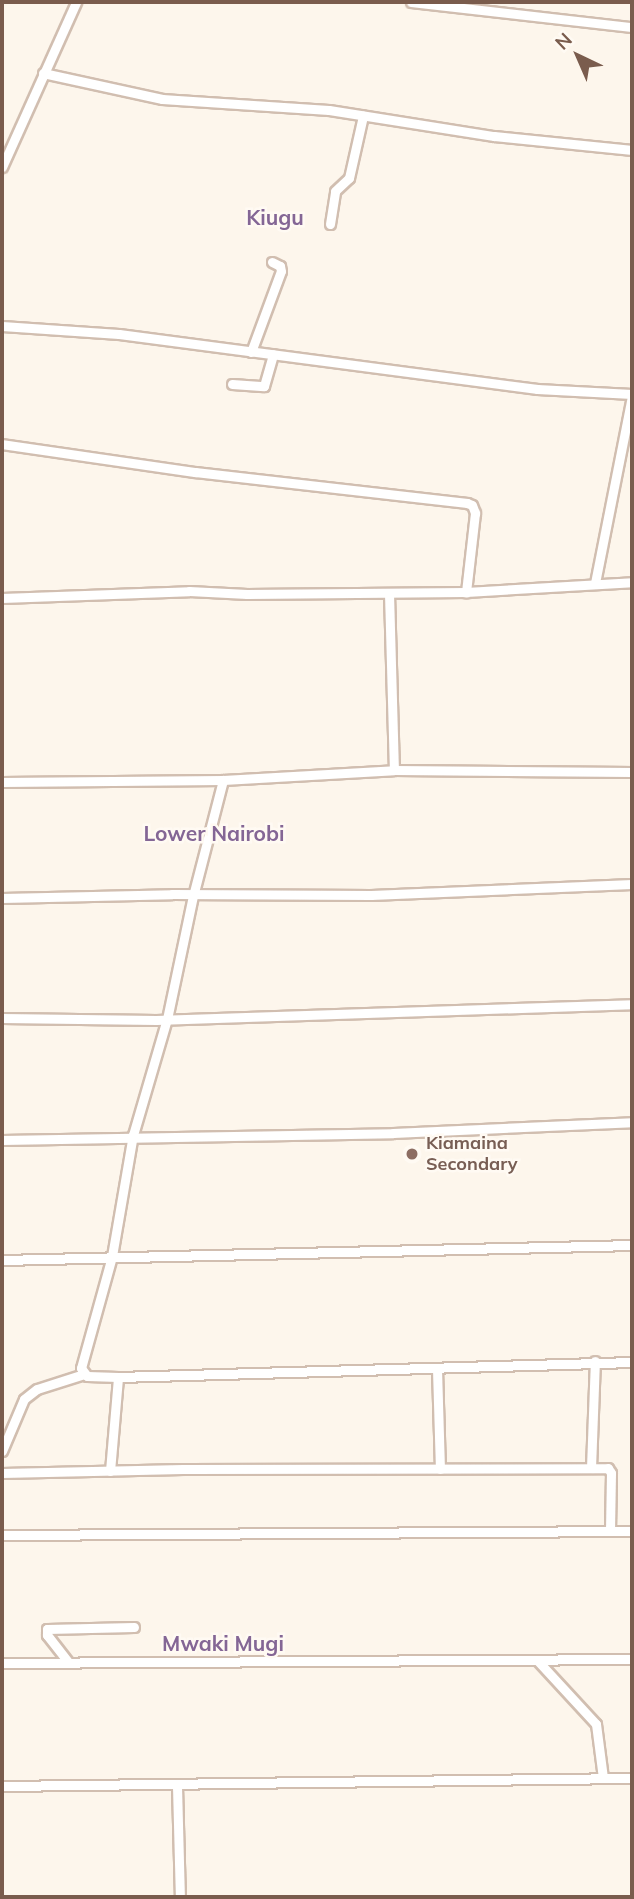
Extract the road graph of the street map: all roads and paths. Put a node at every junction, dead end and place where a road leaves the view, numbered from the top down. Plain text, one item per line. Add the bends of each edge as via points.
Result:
1 (76, 2) edge
2 (417, 2) edge
3 (632, 27) edge
4 (43, 73) junction
5 (363, 116) junction
6 (632, 149) edge
7 (2, 166) edge
8 (330, 224) dead end
9 (272, 262) dead end
10 (2, 326) edge
11 (251, 352) junction
12 (273, 354) junction
13 (232, 384) dead end
14 (632, 395) edge
15 (2, 444) edge
16 (632, 582) edge
17 (594, 583) junction
18 (466, 592) junction
19 (388, 593) junction
20 (2, 598) edge
21 (394, 770) junction
22 (632, 772) edge
23 (223, 780) junction
24 (2, 782) edge
25 (632, 884) edge
26 (193, 896) junction
27 (2, 898) edge
28 (632, 1004) edge
29 (2, 1018) edge
30 (167, 1019) junction
31 (632, 1122) edge
32 (133, 1136) junction
33 (2, 1140) edge
34 (632, 1245) edge
35 (112, 1256) junction
36 (2, 1261) edge
37 (595, 1362) junction
38 (632, 1362) edge
39 (438, 1369) junction
40 (84, 1374) junction
41 (118, 1377) junction
42 (2, 1451) edge
43 (591, 1468) junction
44 (440, 1469) junction
45 (110, 1472) junction
46 (2, 1473) edge
47 (610, 1531) junction
48 (632, 1531) edge
49 (2, 1535) edge
50 (134, 1627) dead end
51 (632, 1659) edge
52 (537, 1660) junction
53 (2, 1663) edge
54 (69, 1663) junction
55 (603, 1778) junction
56 (632, 1778) edge
57 (177, 1786) junction
58 (2, 1787) edge
59 (180, 1897) edge

1 - 4 street
2 - 3 street
4 - 5 street via 162,99 277,105
4 - 7 street
5 - 6 street via 494,136
5 - 8 street via 349,178 335,191
9 - 11 street via 281,271
10 - 11 street via 119,334
11 - 12 street
12 - 13 street via 264,386
12 - 14 street via 478,382
14 - 17 street
15 - 18 street via 467,503 475,513
16 - 17 street
17 - 18 street
18 - 19 street
19 - 20 street via 189,592
19 - 21 street
21 - 22 street
21 - 23 street
23 - 24 street
23 - 26 street
25 - 26 street via 371,895
26 - 27 street
26 - 30 street
28 - 30 street
29 - 30 street
30 - 32 street
31 - 32 street via 381,1133
32 - 33 street
32 - 35 street
34 - 35 street
35 - 36 street
35 - 40 street via 81,1368
37 - 38 street
37 - 39 street
37 - 43 street
39 - 41 street
39 - 44 street
40 - 41 street
40 - 42 street via 37,1389 24,1399
41 - 45 street
43 - 44 street
43 - 47 street via 608,1468 611,1473
44 - 45 street
45 - 46 street
47 - 48 street
47 - 49 street
50 - 54 street via 47,1629
51 - 52 street
52 - 54 street
52 - 55 street via 596,1724
53 - 54 street
55 - 56 street
55 - 57 street
57 - 58 street
57 - 59 street

